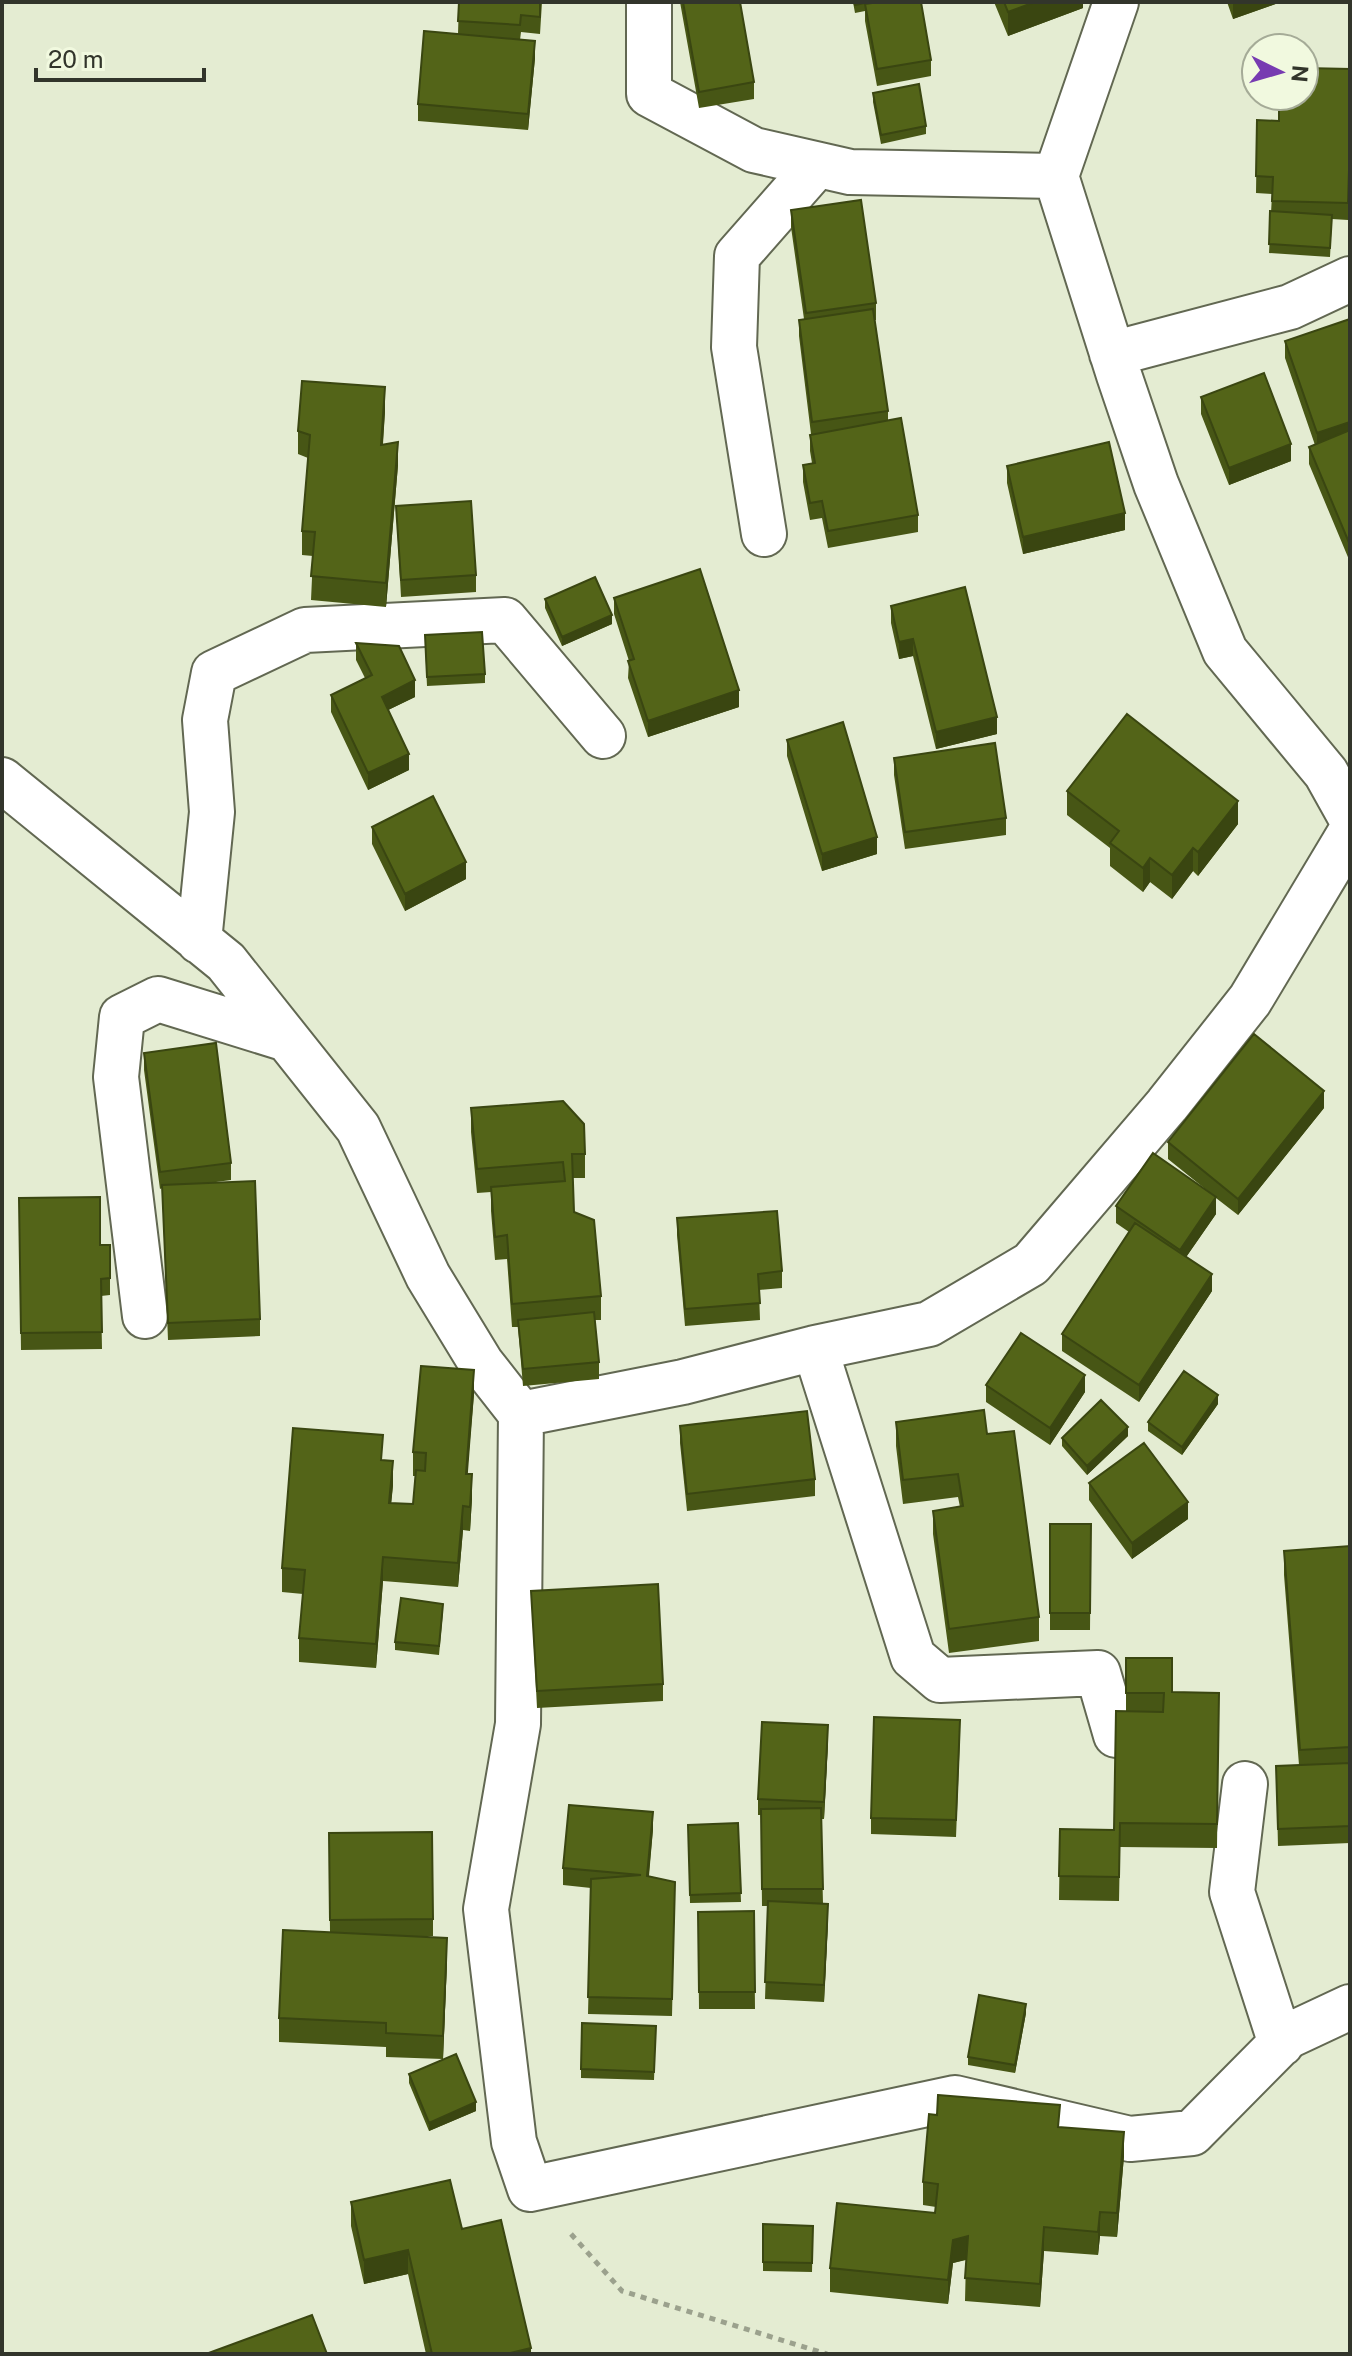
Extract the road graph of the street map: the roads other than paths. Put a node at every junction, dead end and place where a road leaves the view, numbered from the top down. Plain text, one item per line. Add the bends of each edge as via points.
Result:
1 (649, 2) edge
2 (1116, 2) edge
3 (817, 165) junction
4 (1056, 176) junction
5 (1350, 279) edge
6 (1112, 354) junction
7 (764, 534) dead end
8 (603, 736) dead end
9 (2, 780) edge
10 (1350, 816) edge
11 (1350, 833) edge
12 (199, 941) junction
13 (287, 1039) junction
14 (145, 1316) dead end
15 (815, 1348) junction
16 (521, 1414) junction
17 (1116, 1735) edge
18 (1245, 1784) dead end
19 (1350, 2007) edge
20 (1281, 2044) junction

1 - 3 street via 649,94 754,150
2 - 4 street
3 - 4 street via 850,172
3 - 7 street via 737,256 734,347
4 - 6 street
5 - 6 street via 1290,307
6 - 10 street via 1156,484 1225,651 1326,773
8 - 12 street via 505,620 305,630 214,673 205,720 212,812
9 - 12 street
11 - 15 street via 1250,1000 1031,1264 929,1324
12 - 13 street via 226,962
13 - 14 street via 158,999 122,1017 116,1077
13 - 16 street via 358,1128 428,1276 481,1363
15 - 16 street via 683,1382
15 - 17 street via 913,1657 940,1680 1098,1673
16 - 20 street via 518,1724 486,1909 514,2142 530,2189 955,2098 1130,2139 1192,2133
18 - 20 street via 1232,1892
19 - 20 street

